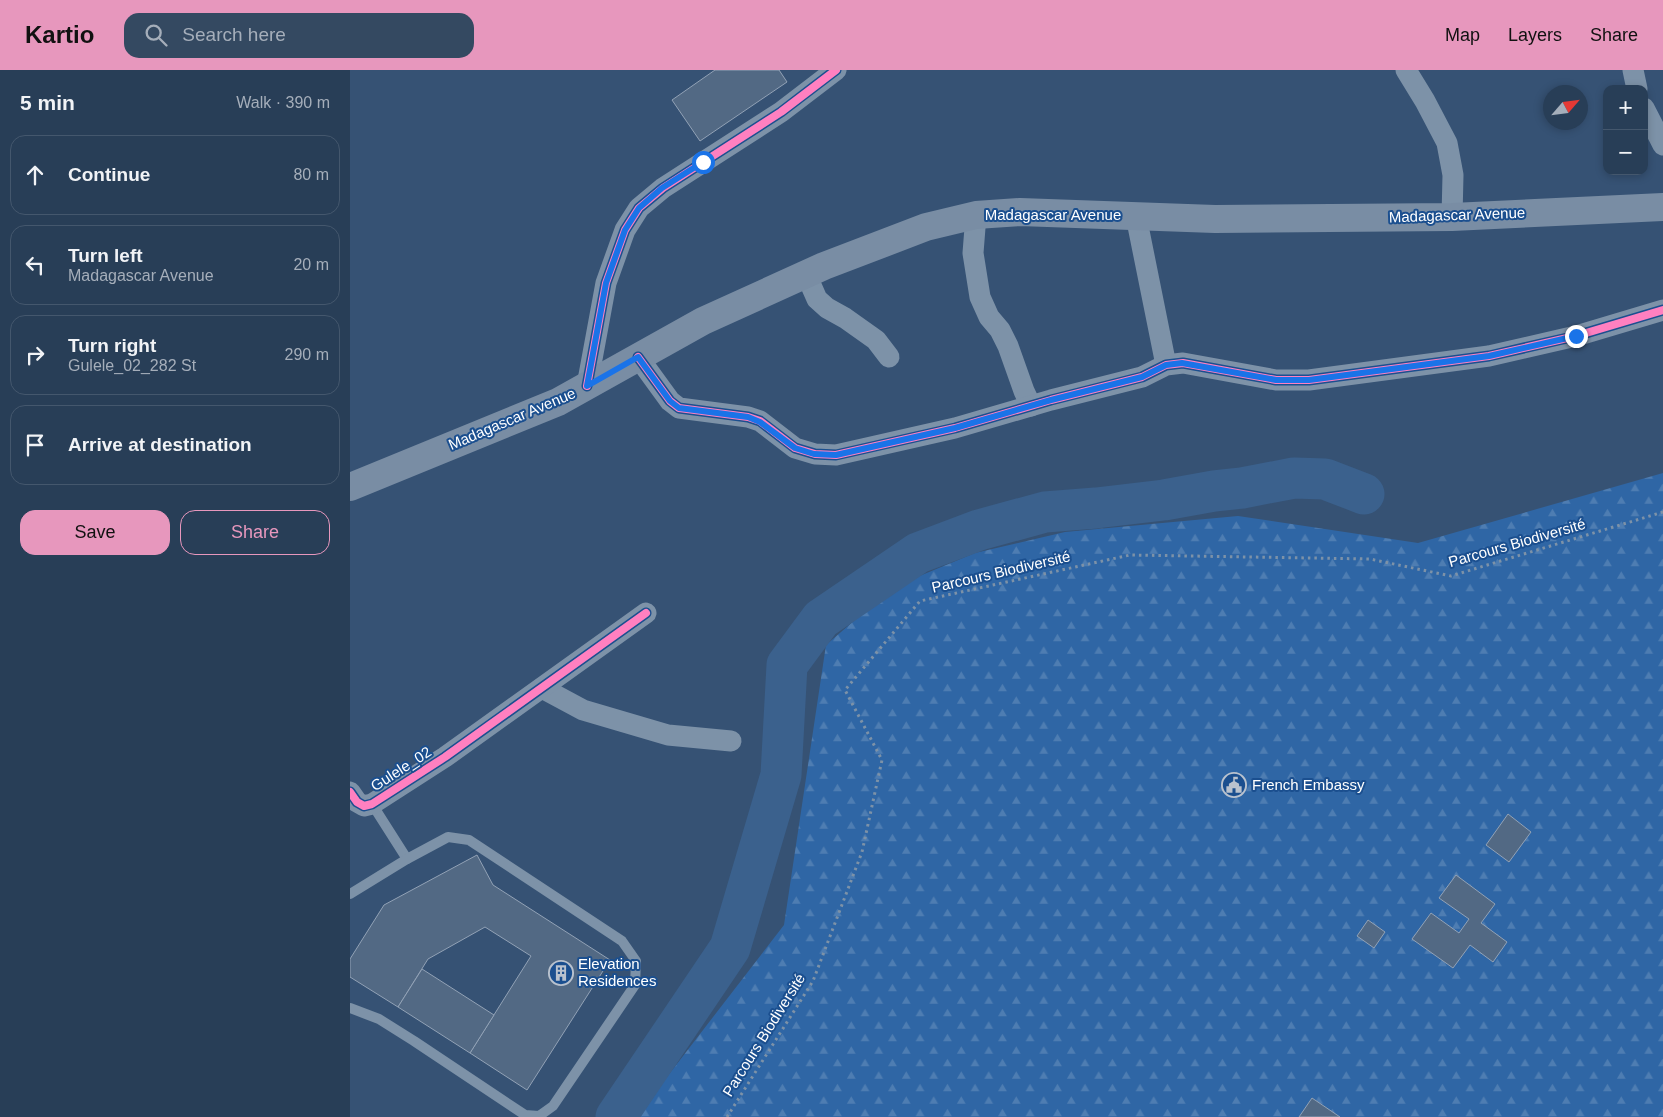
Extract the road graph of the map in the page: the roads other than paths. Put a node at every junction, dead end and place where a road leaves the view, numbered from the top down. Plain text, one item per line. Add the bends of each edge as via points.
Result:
1 (836, 70) edge
2 (1406, 70) edge
3 (1633, 70) edge
4 (1636, 85) edge
5 (1648, 116) edge
6 (1663, 145) edge
7 (1663, 207) edge
8 (976, 215) junction
9 (1136, 216) junction
10 (1452, 217) junction
11 (806, 274) junction
12 (1663, 310) edge
13 (638, 357) junction
14 (888, 357) dead end
15 (1166, 365) junction
16 (587, 386) junction
17 (1031, 406) junction
18 (350, 486) edge
19 (646, 613) dead end
20 (542, 688) junction
21 (731, 740) dead end
22 (350, 792) edge
23 (372, 804) junction
24 (407, 860) junction
25 (350, 894) edge
26 (350, 1008) edge

1 - 16 street via 781,112 662,188 639,208 625,230 606,283
2 - 10 street via 1447,143 1453,175
3 - 4 street
5 - 6 street
7 - 10 main road, Madagascar Avenue
8 - 9 main road, Madagascar Avenue via 1020,212
8 - 11 main road, Madagascar Avenue via 926,227
8 - 17 street via 973,253 980,297 988,317 1008,346
9 - 10 main road, Madagascar Avenue via 1216,219
9 - 15 street
11 - 13 main road, Madagascar Avenue via 703,321
11 - 14 street via 817,298 876,340
12 - 15 street via 1576,336 1489,356 1309,380 1276,380 1182,363
13 - 16 main road, Madagascar Avenue
13 - 17 street via 670,401 679,408 748,417 795,448 814,454 836,455 955,428
15 - 17 street via 1142,377
16 - 18 main road, Madagascar Avenue via 558,402
19 - 20 street, Gulele_02
20 - 21 street via 583,710 668,735
20 - 23 street, Gulele_02
22 - 23 street, Gulele_02 via 364,806
23 - 24 lane
24 - 25 lane
24 - 26 lane via 448,837 470,840 622,941 636,961 635,985 553,1106 539,1116 525,1116 407,1036 379,1019

